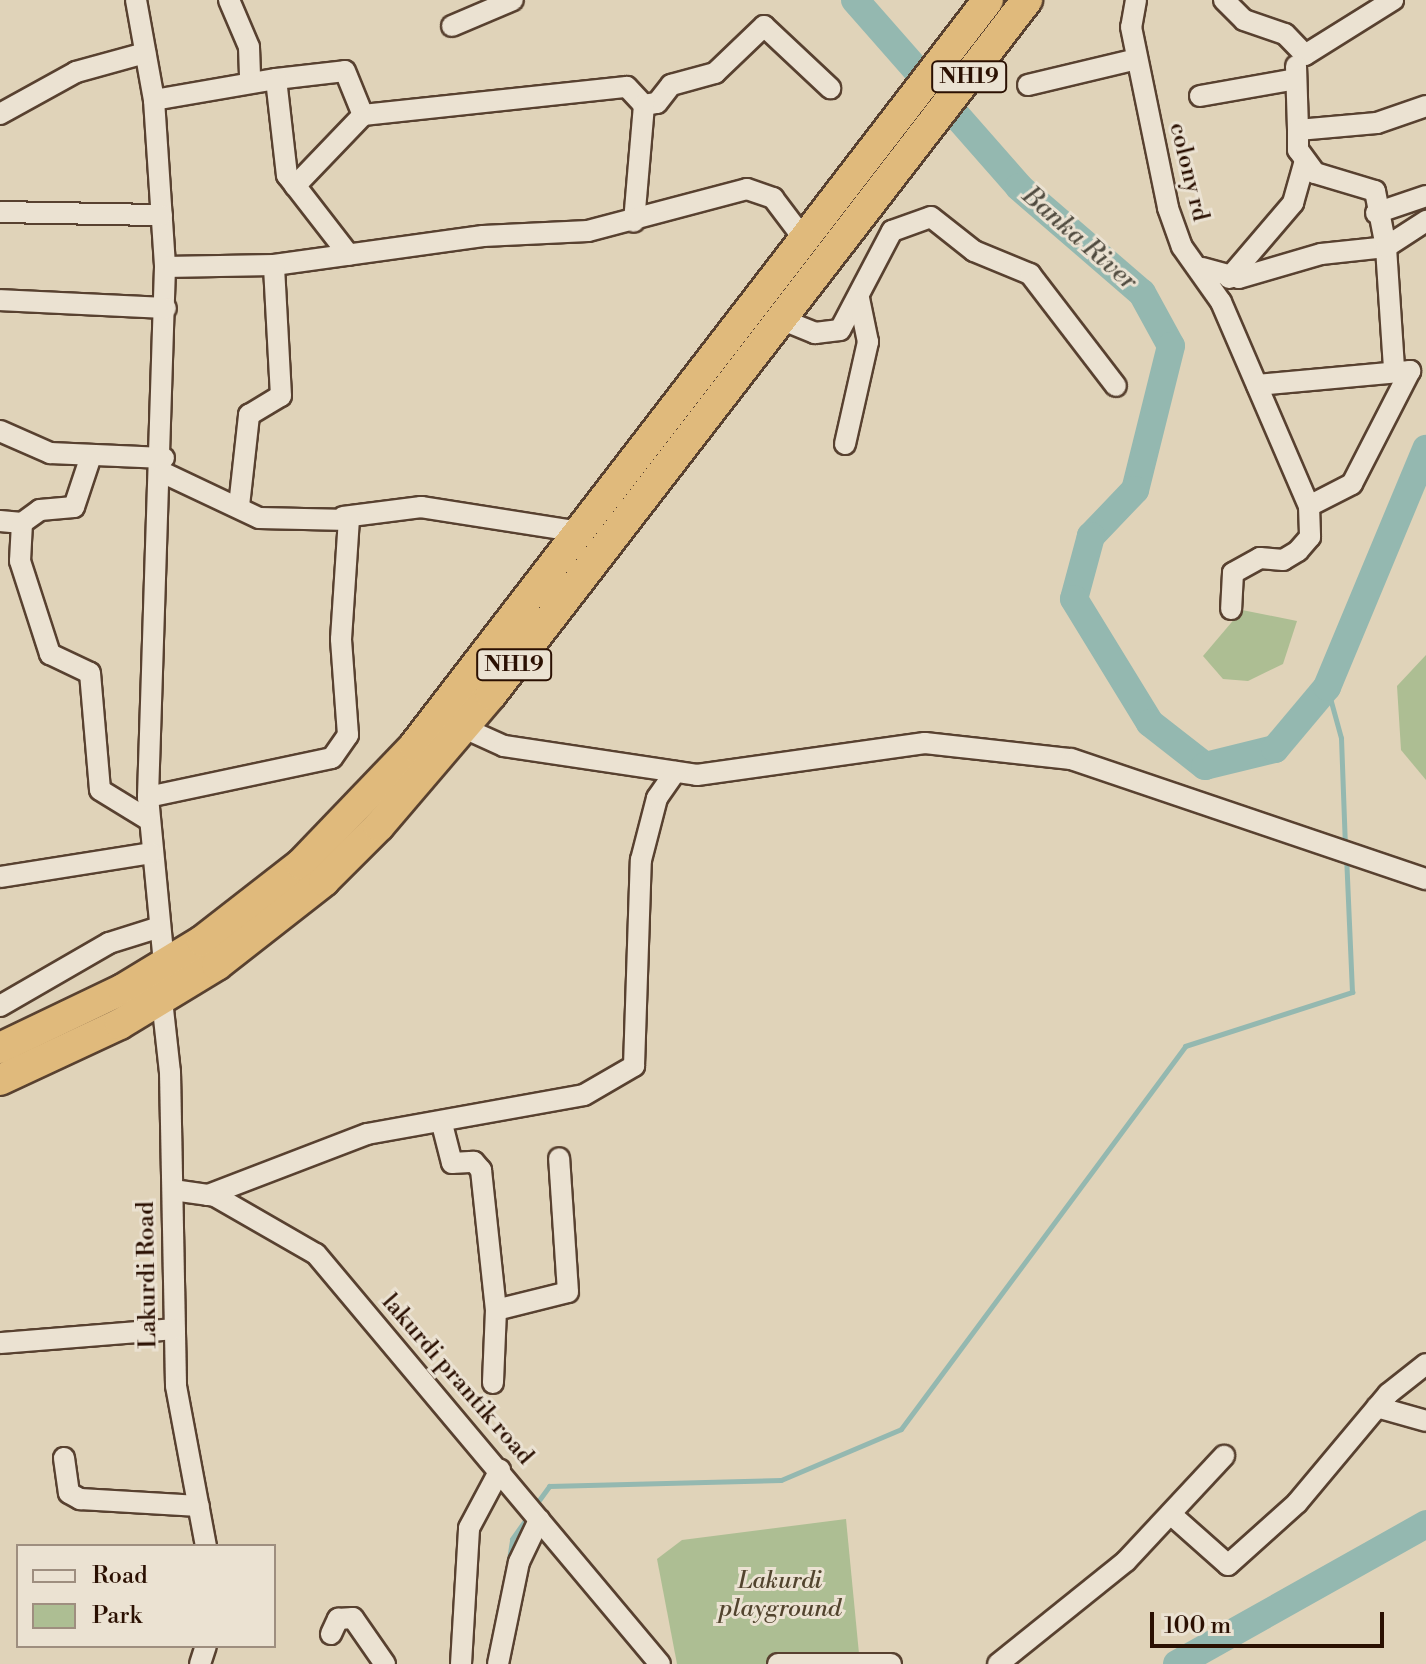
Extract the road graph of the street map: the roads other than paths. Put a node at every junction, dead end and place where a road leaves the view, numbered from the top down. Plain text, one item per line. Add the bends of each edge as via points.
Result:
1 (136, 0) edge
2 (229, 0) edge
3 (513, 0) edge
4 (988, 0) edge
5 (1136, 0) edge
6 (1224, 0) edge
7 (1393, 0) edge
8 (1020, 9) edge
9 (452, 26) dead end
10 (1300, 52) junction
11 (145, 53) junction
12 (1137, 59) junction
13 (276, 79) junction
14 (1296, 79) junction
15 (250, 81) junction
16 (1028, 85) dead end
17 (830, 88) dead end
18 (1200, 96) dead end
19 (154, 100) junction
20 (644, 105) junction
21 (1426, 106) edge
22 (0, 114) edge
23 (363, 115) junction
24 (1298, 130) junction
25 (1304, 164) junction
26 (295, 186) junction
27 (1426, 196) edge
28 (0, 212) edge
29 (1376, 213) junction
30 (162, 215) junction
31 (1426, 221) edge
32 (634, 222) junction
33 (804, 239) junction
34 (1386, 247) junction
35 (349, 255) junction
36 (274, 265) junction
37 (165, 267) junction
38 (1202, 268) junction
39 (1229, 278) junction
40 (859, 298) junction
41 (0, 300) edge
42 (166, 308) junction
43 (783, 320) junction
44 (1394, 368) junction
45 (1257, 385) junction
46 (1116, 386) dead end
47 (0, 431) edge
48 (845, 444) dead end
49 (91, 456) junction
50 (164, 465) junction
51 (239, 506) junction
52 (1309, 506) junction
53 (343, 517) junction
54 (0, 521) edge
55 (22, 523) junction
56 (581, 532) junction
57 (1231, 609) dead end
58 (464, 728) junction
59 (675, 772) junction
60 (148, 797) junction
61 (149, 820) junction
62 (152, 853) junction
63 (0, 877) edge
64 (1426, 879) edge
65 (160, 927) junction
66 (164, 964) junction
67 (162, 1000) junction
68 (0, 1006) edge
69 (0, 1048) edge
70 (0, 1080) edge
71 (442, 1124) junction
72 (559, 1158) dead end
73 (173, 1190) junction
74 (208, 1195) junction
75 (496, 1310) junction
76 (174, 1329) junction
77 (0, 1343) edge
78 (1426, 1364) edge
79 (493, 1383) dead end
80 (1377, 1407) junction
81 (1426, 1421) edge
82 (1224, 1456) dead end
83 (64, 1458) dead end
84 (500, 1470) junction
85 (199, 1506) junction
86 (537, 1517) junction
87 (1174, 1517) junction
88 (206, 1544) edge
89 (331, 1634) dead end
90 (385, 1664) edge
91 (461, 1664) edge
92 (498, 1664) edge
93 (660, 1664) edge
94 (778, 1664) edge
95 (891, 1664) edge
96 (998, 1664) edge

1 - 11 street
2 - 15 street via 249,47
3 - 9 street
4 - 33 highway, NH19
5 - 12 street, colony rd via 1131,14
6 - 10 street via 1244,20 1285,34
7 - 10 street via 1315,53
8 - 43 highway, NH19
10 - 14 street
11 - 19 street
11 - 22 street via 76,72
12 - 16 street
12 - 38 street, colony rd via 1168,208 1182,247
13 - 15 street
13 - 23 street via 345,71
13 - 26 street via 283,158
14 - 18 street
14 - 24 street
15 - 19 street
17 - 20 street via 764,26 715,73 671,85 657,103
19 - 30 street
20 - 23 street via 627,87
20 - 32 street
21 - 24 street via 1367,125
23 - 26 street
24 - 25 street
25 - 29 street via 1369,185
25 - 39 street via 1293,203
26 - 35 street
27 - 29 street
28 - 30 street
29 - 34 street
30 - 37 street
31 - 34 street
32 - 33 street via 762,190
32 - 35 street
33 - 56 highway, NH19
34 - 39 street via 1321,254
34 - 44 street
35 - 36 street
36 - 37 street
36 - 51 street via 281,396 249,415
37 - 42 street
38 - 39 street
38 - 45 street, colony rd
40 - 43 street via 850,321 827,334
40 - 46 street via 892,231 931,217 974,251 1030,274
40 - 48 street via 868,342
41 - 42 street
42 - 50 street
43 - 58 highway, NH19
44 - 45 street
44 - 52 street via 1412,375 1370,457 1352,484
45 - 52 street, colony rd
47 - 49 street via 35,449
49 - 50 street
49 - 55 street via 74,507 40,510
50 - 51 street
50 - 60 street
51 - 53 street via 285,524
52 - 57 street via 1310,537 1298,551 1283,560 1260,558 1229,578
53 - 56 street via 421,507
53 - 60 street via 350,523 341,639 350,702 340,752
54 - 55 street
55 - 61 street via 20,561 45,643 92,681 100,790
56 - 66 highway, NH19 via 414,746 301,864
58 - 59 street via 504,746
58 - 67 highway, NH19 via 324,881
59 - 64 street via 746,774 925,743 1071,759
59 - 71 street via 657,798 641,860 634,1066 584,1095
60 - 61 street
61 - 62 street
62 - 63 street
62 - 65 street
65 - 66 street
65 - 68 street via 109,943
66 - 69 highway, NH19
67 - 70 highway, NH19
67 - 73 street, Lakurdi Road
71 - 74 street via 367,1134
71 - 75 street via 452,1163 474,1162 481,1170
72 - 75 street via 568,1292
73 - 74 street, lakurdi prantik road
73 - 76 street, Lakurdi Road
74 - 84 street, lakurdi prantik road via 261,1217 316,1254
75 - 79 street
76 - 77 street
76 - 85 street, Lakurdi Road via 176,1386
78 - 80 street
80 - 81 street
80 - 87 street via 1297,1503 1228,1565
82 - 87 street
83 - 85 street via 69,1493 80,1499
84 - 86 street, lakurdi prantik road
84 - 91 street via 469,1528
85 - 88 street, Lakurdi Road
86 - 92 street via 519,1562
86 - 93 street, lakurdi prantik road
87 - 96 street
89 - 90 street via 338,1619 353,1618
94 - 95 street

